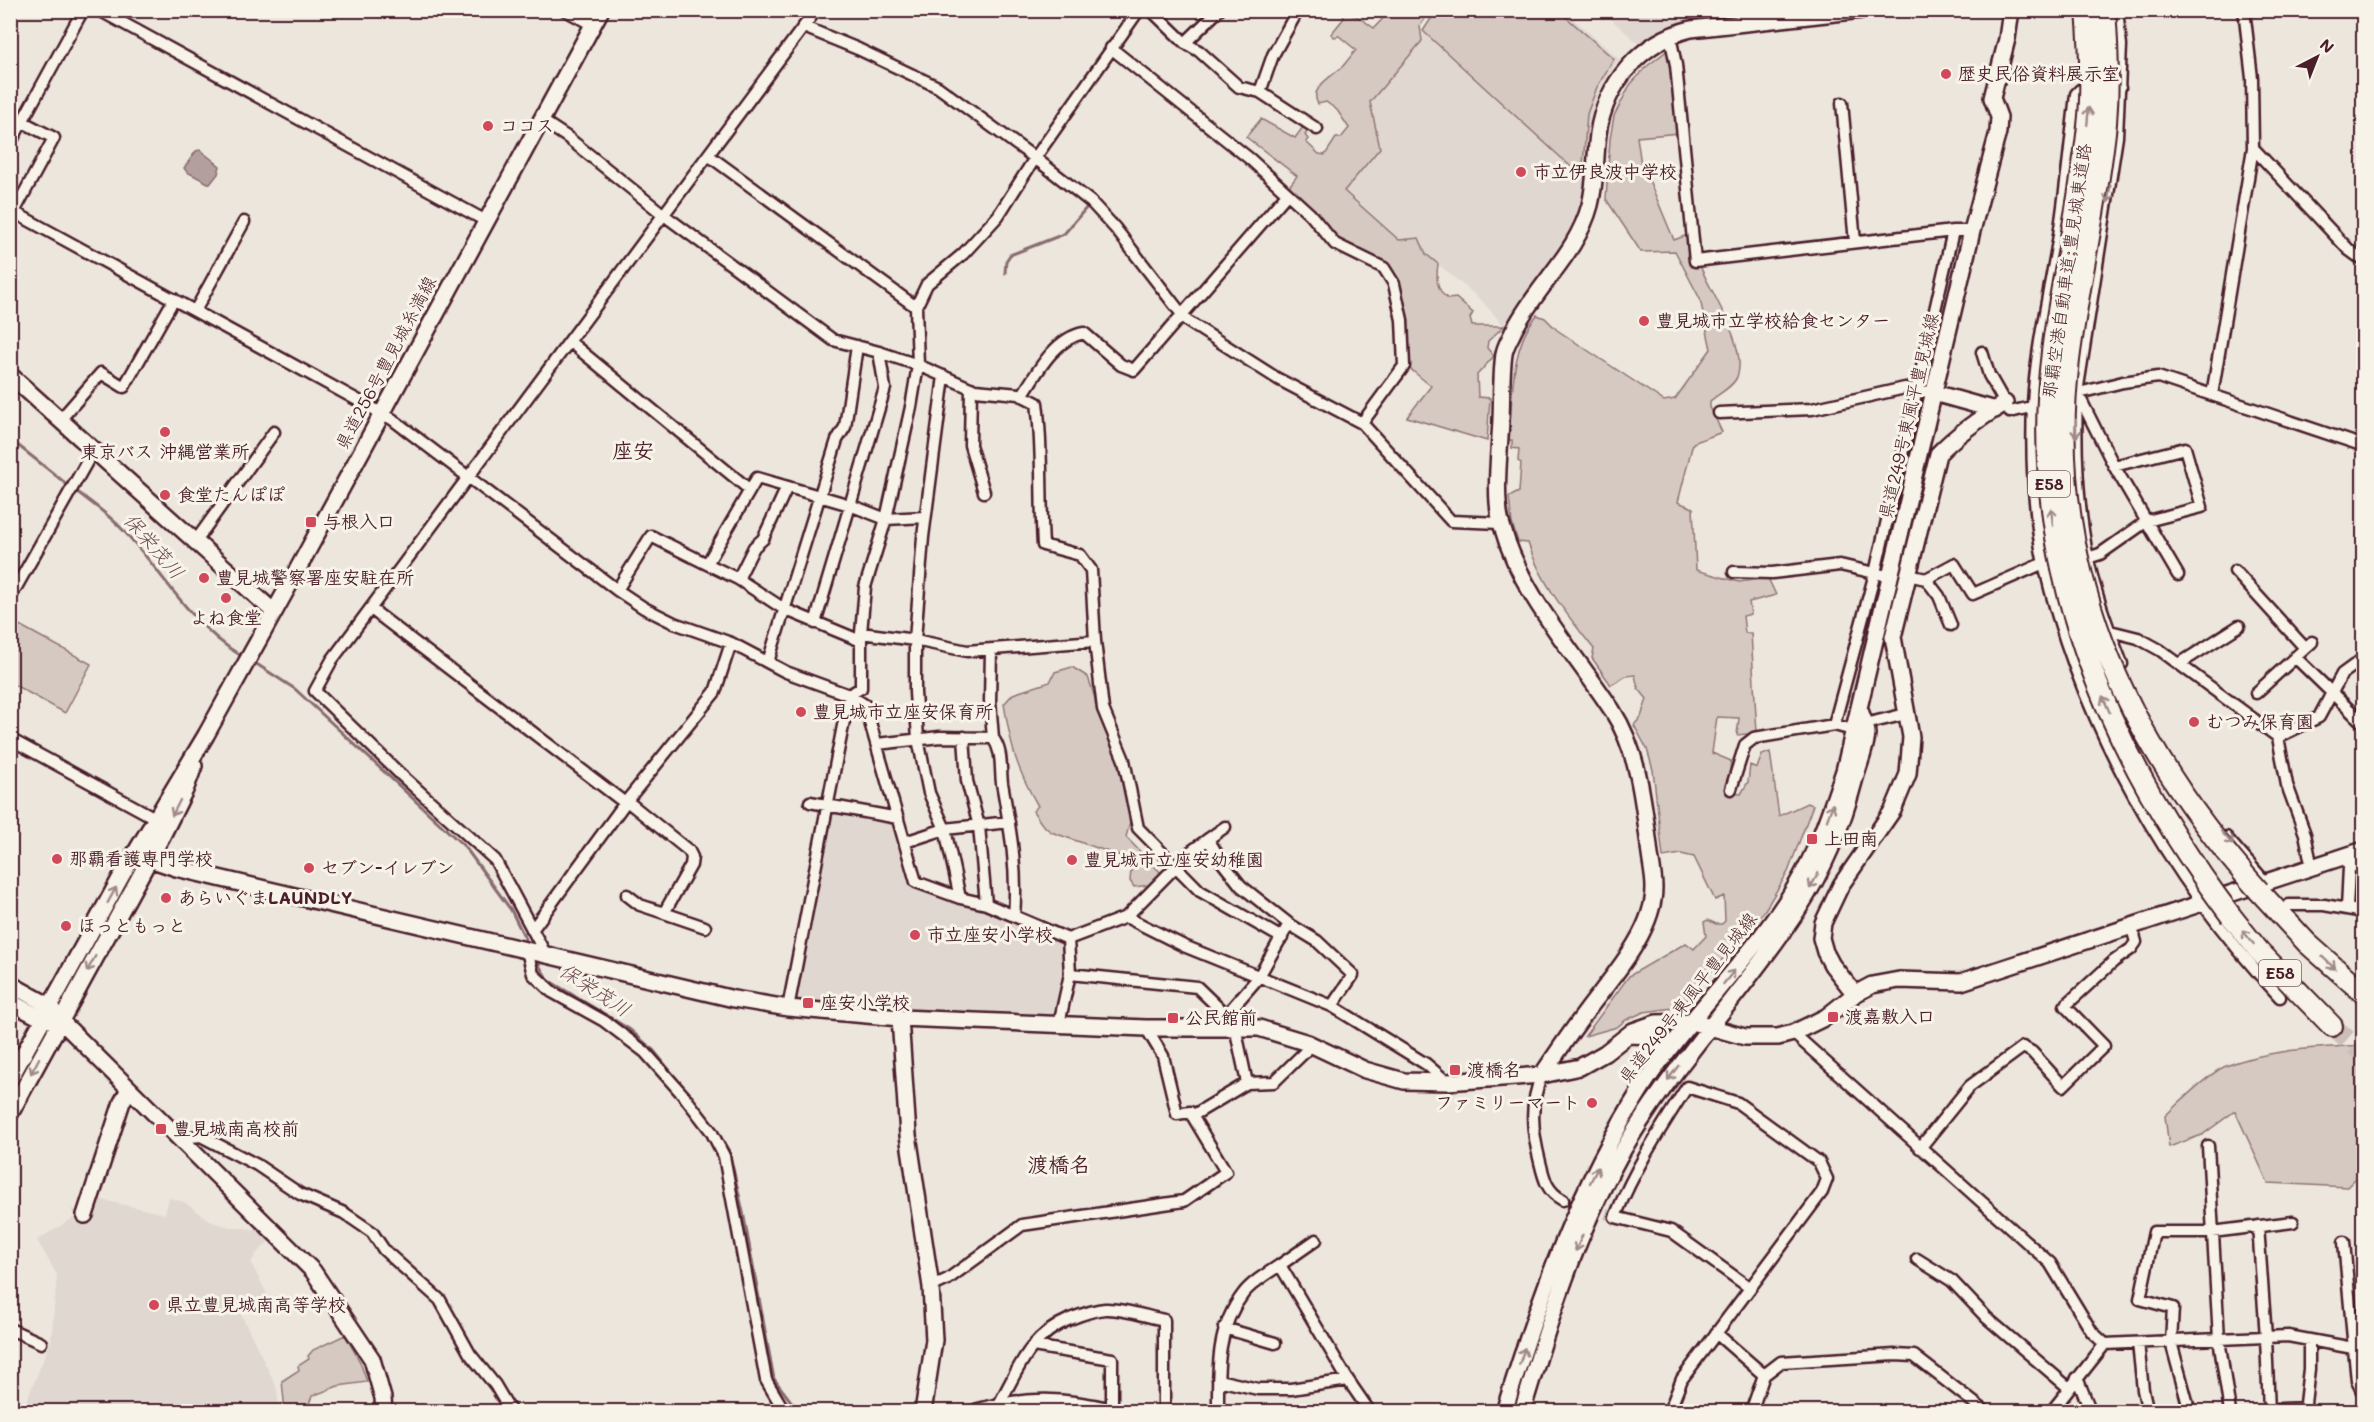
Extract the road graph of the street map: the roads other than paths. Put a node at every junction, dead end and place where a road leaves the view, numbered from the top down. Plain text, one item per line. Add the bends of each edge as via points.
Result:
1 (83, 10) edge
2 (99, 10) edge
3 (565, 10) edge
4 (601, 10) edge
5 (816, 10) edge
6 (1139, 10) edge
7 (1150, 10) edge
8 (1219, 10) edge
9 (1298, 10) edge
10 (1862, 10) edge
11 (2011, 10) edge
12 (2087, 10) edge
13 (2105, 10) edge
14 (2117, 10) edge
15 (2244, 10) edge
16 (593, 25) junction
17 (804, 27) junction
18 (1670, 36) junction
19 (1185, 43) junction
20 (1111, 48) junction
21 (2120, 88) junction
22 (1260, 92) junction
23 (1842, 103) dead end
24 (541, 120) junction
25 (23, 122) junction
26 (1317, 129) dead end
27 (10, 144) edge
28 (2253, 148) junction
29 (708, 155) junction
30 (1035, 158) junction
31 (1287, 194) junction
32 (12, 211) edge
33 (664, 215) junction
34 (486, 221) junction
35 (244, 222) dead end
36 (1953, 231) junction
37 (1972, 231) junction
38 (1855, 242) junction
39 (2364, 261) edge
40 (174, 299) junction
41 (916, 307) junction
42 (195, 311) junction
43 (1182, 315) junction
44 (570, 342) junction
45 (857, 346) junction
46 (879, 352) junction
47 (1982, 352) dead end
48 (918, 365) junction
49 (10, 375) edge
50 (944, 376) junction
51 (971, 388) junction
52 (1916, 389) junction
53 (1934, 393) junction
54 (2077, 393) junction
55 (2212, 395) junction
56 (1022, 396) junction
57 (2000, 406) junction
58 (2033, 406) junction
59 (382, 413) junction
60 (1719, 413) dead end
61 (60, 420) junction
62 (1362, 423) junction
63 (274, 432) dead end
64 (2364, 446) edge
65 (93, 451) junction
66 (2114, 465) junction
67 (468, 477) junction
68 (787, 487) junction
69 (750, 490) junction
70 (984, 492) dead end
71 (819, 496) junction
72 (850, 505) junction
73 (926, 517) junction
74 (886, 519) junction
75 (2147, 521) junction
76 (1500, 523) junction
77 (195, 542) junction
78 (2088, 560) junction
79 (2044, 562) junction
80 (706, 564) junction
81 (2235, 571) dead end
82 (1734, 572) dead end
83 (1875, 573) junction
84 (1908, 575) junction
85 (2178, 575) dead end
86 (1892, 577) junction
87 (738, 579) junction
88 (1926, 579) junction
89 (617, 590) junction
90 (10, 598) edge
91 (371, 609) junction
92 (784, 609) junction
93 (274, 612) junction
94 (815, 623) junction
95 (1952, 625) dead end
96 (2239, 626) dead end
97 (2110, 631) junction
98 (861, 637) junction
99 (915, 640) junction
100 (1095, 641) junction
101 (731, 643) junction
102 (991, 650) junction
103 (2295, 657) junction
104 (2364, 658) edge
105 (768, 662) junction
106 (2179, 664) junction
107 (2256, 693) dead end
108 (849, 695) junction
109 (2332, 695) junction
110 (1906, 714) junction
111 (2364, 724) edge
112 (1834, 725) junction
113 (1859, 727) junction
114 (206, 735) junction
115 (2278, 737) junction
116 (963, 738) junction
117 (993, 738) junction
118 (10, 739) edge
119 (918, 739) junction
120 (877, 744) junction
121 (1731, 789) dead end
122 (626, 802) junction
123 (810, 802) dead end
124 (827, 807) junction
125 (155, 818) junction
126 (898, 818) junction
127 (1009, 822) junction
128 (979, 826) junction
129 (1225, 826) dead end
130 (945, 829) junction
131 (1208, 839) junction
132 (905, 842) junction
133 (2364, 850) edge
134 (142, 856) junction
135 (2347, 862) junction
136 (2364, 864) edge
137 (1176, 866) junction
138 (2312, 868) junction
139 (2262, 887) junction
140 (627, 895) dead end
141 (960, 898) junction
142 (2202, 903) junction
143 (986, 904) junction
144 (2289, 905) dead end
145 (2347, 908) junction
146 (2364, 912) edge
147 (664, 913) junction
148 (1014, 916) junction
149 (1126, 917) junction
150 (1289, 924) junction
151 (2131, 925) junction
152 (705, 927) dead end
153 (532, 930) junction
154 (1282, 938) junction
155 (1068, 939) junction
156 (535, 953) junction
157 (1070, 974) junction
158 (1258, 978) junction
159 (10, 984) edge
160 (2361, 992) dead end
161 (1855, 994) junction
162 (2280, 997) dead end
163 (10, 1002) edge
164 (1332, 1006) junction
165 (788, 1008) junction
166 (46, 1012) junction
167 (900, 1018) junction
168 (60, 1020) junction
169 (1692, 1022) junction
170 (1227, 1023) junction
171 (1059, 1024) junction
172 (2332, 1026) tunnel mouth
173 (1709, 1027) junction
174 (1146, 1028) junction
175 (1793, 1033) junction
176 (1625, 1035) junction
177 (1312, 1045) junction
178 (1663, 1059) junction
179 (1542, 1075) junction
180 (10, 1079) edge
181 (1447, 1082) junction
182 (1247, 1083) junction
183 (129, 1089) junction
184 (10, 1114) edge
185 (1192, 1116) junction
186 (181, 1138) junction
187 (2208, 1146) dead end
188 (1920, 1148) junction
189 (1563, 1200) tunnel mouth
190 (85, 1215) dead end
191 (2293, 1222) dead end
192 (2258, 1226) junction
193 (2212, 1232) junction
194 (1316, 1240) dead end
195 (2344, 1242) dead end
196 (1917, 1259) dead end
197 (1280, 1265) junction
198 (931, 1287) junction
199 (1750, 1288) junction
200 (1224, 1328) junction
201 (10, 1329) edge
202 (1716, 1333) junction
203 (2266, 1337) junction
204 (2219, 1339) junction
205 (2309, 1340) junction
206 (2171, 1342) junction
207 (41, 1343) dead end
208 (1275, 1343) dead end
209 (2138, 1343) junction
210 (2105, 1344) junction
211 (1033, 1346) junction
212 (2359, 1349) edge
213 (1764, 1375) junction
214 (2077, 1378) junction
215 (1218, 1380) junction
216 (1348, 1380) junction
217 (2069, 1388) junction
218 (2364, 1395) edge
219 (998, 1406) junction
220 (2304, 1410) edge
221 (1113, 1411) edge
222 (384, 1412) edge
223 (511, 1412) edge
224 (785, 1412) edge
225 (922, 1412) edge
226 (977, 1412) edge
227 (1164, 1412) edge
228 (1218, 1412) edge
229 (1370, 1412) edge
230 (1504, 1412) edge
231 (1522, 1412) edge
232 (1669, 1412) edge
233 (1751, 1412) edge
234 (1986, 1412) edge
235 (2051, 1412) edge
236 (2091, 1412) edge
237 (2148, 1412) edge
238 (2190, 1412) edge
239 (2230, 1412) edge
240 (2269, 1412) edge
241 (2276, 1412) edge

1 - 25 street
2 - 34 street
3 - 16 street
4 - 16 street, 県道256号豊見城糸満線
5 - 17 street
6 - 20 street
7 - 19 street
8 - 19 street
9 - 22 street via 1273,55
10 - 18 street via 1704,27
11 - 37 street, 県道249号東風平豊見城線 via 1992,98 1999,117 1998,132
172 -> 12 highway, 那覇空港自動車道;豊見城東道路 / E58, bridge via 2266,958 2193,864 2164,819 2106,705 2071,609 2053,525 2046,451 2057,315 2089,117
13 - 139 highway, 那覇空港自動車道;豊見城東道路 / E58, bridge via 2106,121 2067,393 2066,461 2073,531 2093,617 2135,718 2177,788 2232,861
14 - 21 street
15 - 28 street via 2252,78
16 - 24 street, 県道256号豊見城糸満線
17 - 29 street
17 - 30 street via 938,87
18 - 38 street via 1695,261
18 - 76 street via 1638,58 1608,95 1586,217 1573,246 1520,318 1504,351
19 - 22 street via 1239,87
20 - 30 street
20 - 31 street via 1250,159
21 -> 54 street via 2113,170
21 - 58 street via 2080,90 2076,94
22 - 26 street
23 - 38 street
24 - 33 street
24 - 34 street, 県道256号豊見城糸満線
25 - 27 street
25 - 32 street via 54,138
28 - 39 street
28 - 55 street
29 - 33 street
29 - 41 street
30 - 41 street via 998,216 963,254 927,284
30 - 43 street via 1091,202
31 - 43 street
31 - 62 street via 1335,244 1384,268 1394,284 1402,320 1404,366
32 - 40 street
33 - 44 street
33 - 45 street via 833,340
34 - 59 street, 県道256号豊見城糸満線
35 - 42 street
36 - 37 street
36 - 38 street
36 - 52 street
37 - 53 street, 県道249号東風平豊見城線
40 - 42 street
40 - 61 street via 124,387 101,373
41 - 48 street
42 - 59 street
43 - 56 street via 1134,370 1121,365 1084,333 1072,335 1039,369
43 - 62 street via 1278,379
44 - 67 street
44 - 69 street
45 - 46 street
45 - 71 street via 844,427
46 - 48 street
46 - 72 street via 885,388
47 - 57 street
48 - 50 street
48 - 74 street
49 - 61 street
50 - 51 street
50 - 73 street
51 - 56 street
51 - 70 street via 970,445
52 - 53 street
52 - 60 street via 1905,388 1812,409
52 - 83 street
53 - 57 street
53 - 86 street, 県道249号東風平豊見城線
54 - 55 street via 2158,377
54 - 58 street
54 - 66 street
54 -> 78 street via 2079,501
55 - 64 street
56 - 100 street via 1037,403 1042,440 1043,546 1080,555 1091,570
57 - 58 street via 2010,412
57 - 84 street via 1953,438 1938,454
58 - 79 street via 2033,492
59 - 67 street
59 - 93 street, 県道256号豊見城糸満線
61 - 65 street
62 - 76 street via 1451,521
63 - 77 street
65 - 77 street
65 - 90 street
66 - 75 street
66 - 75 street via 2185,448 2202,507
67 - 89 street
67 - 91 street
68 - 69 street via 757,478
68 - 71 street
68 - 87 street via 764,539 754,547
69 - 80 street
71 - 72 street
71 - 92 street
72 - 74 street
72 - 94 street
73 - 74 street
73 - 99 street
74 - 98 street via 865,587
75 - 78 street
75 - 85 street
76 - 179 street via 1541,611 1613,712 1634,753 1654,890 1649,915 1632,950
77 - 93 street
78 - 79 street
78 - 97 street
79 - 88 street via 1973,594 1954,564
79 - 142 street via 2064,639 2091,708 2134,796
80 - 87 street
80 - 89 street via 651,536
81 - 103 street via 2308,645
82 - 83 street via 1772,573 1840,565
83 - 86 street
83 - 112 street
84 - 88 street
84 - 110 street via 1893,637
86 - 113 street, 県道249号東風平豊見城線 via 1859,708
87 - 92 street
88 - 95 street
89 - 101 street via 674,623
91 - 122 street
91 - 153 street via 332,660 315,691 495,860
92 - 94 street
92 - 105 street
93 - 114 street, 県道256号豊見城糸満線
94 - 98 street
96 - 106 street
97 - 106 street via 2138,638
97 -> 139 street via 2146,729 2162,758
98 - 99 street
98 - 108 street via 861,688
99 - 102 street via 968,651
99 - 119 street
100 - 102 street
100 - 137 street via 1103,709 1124,760 1138,828
101 - 105 street
101 - 122 street via 715,692
102 - 117 street
103 - 107 street
103 - 109 street
104 - 109 street via 2342,674
105 - 108 street
106 - 115 street
108 - 120 street via 866,705
108 - 124 street
109 - 111 street
109 - 115 street via 2319,717
110 - 113 street
110 - 161 street via 1911,737 1908,774 1893,810 1841,885 1823,923 1821,938 1825,952
112 - 113 street
112 - 121 street via 1754,738 1745,745
169 -> 113 street, 県道249号東風平豊見城線 via 1798,883 1833,803
113 -> 173 street, 県道249号東風平豊見城線 via 1867,733 1853,786 1822,867 1779,936
114 - 125 street, 県道256号豊見城糸満線
114 -> 134 street, 県道256号豊見城糸満線 via 185,790
115 - 138 street via 2287,785 2305,834
116 - 117 street
116 - 119 street
116 - 128 street via 967,781
117 - 127 street via 1002,762
118 - 125 street
119 - 120 street
119 - 130 street via 929,792
120 - 126 street
122 - 147 street via 692,857
122 - 153 street
123 - 124 street
124 - 126 street
124 - 165 street
125 - 134 street, 県道256号豊見城糸満線
126 - 132 street
127 - 128 street
127 - 148 street via 1015,854
128 - 130 street
128 - 143 street
129 - 131 street
130 - 132 street
130 - 141 street
131 - 137 street
131 - 150 street via 1241,886
132 - 141 street via 916,882
133 - 135 street
134 - 156 street via 176,868
166 -> 134 street, 県道256号豊見城糸満線
134 -> 168 street, 県道256号豊見城糸満線
135 - 136 street
135 - 138 street
135 - 145 street
137 - 149 street
137 - 154 street via 1200,891
138 - 139 street
139 - 142 street
139 -> 160 highway, 那覇空港自動車道;豊見城東道路 / E58 via 2307,943
140 - 147 street via 640,905
141 - 143 street
142 - 151 street
142 - 162 street
143 - 148 street
144 - 145 street
145 - 146 street
147 - 152 street
148 - 155 street
149 - 155 street
149 - 158 street
150 - 154 street
150 - 164 street via 1317,941 1353,975
151 - 161 street via 1961,982 1899,981 1872,985
151 - 188 street via 2136,942 2132,949 2065,1006 2104,1046 2063,1086 2023,1047 1970,1086
153 - 156 street
154 - 158 street
155 - 157 street
156 - 165 street
156 - 224 street via 533,974 552,992 604,1021 645,1052 711,1131 724,1156 766,1380
157 - 170 street via 1197,987
157 - 171 street
158 - 164 street
158 - 170 street
159 - 166 street
161 - 175 street via 1826,1017
163 - 166 street
164 - 181 street via 1426,1064
165 - 167 street
166 - 168 street
166 - 180 street, 県道256号豊見城糸満線
167 - 171 street
167 - 198 street via 908,1136
168 - 183 street
168 -> 184 street, 県道256号豊見城糸満線
169 - 173 street
169 - 176 street via 1656,1023
169 - 178 street, 県道249号東風平豊見城線
170 - 174 street
170 - 177 street via 1259,1028
170 - 182 street
171 - 174 street
173 - 175 street via 1756,1038
173 -> 231 street, 県道249号東風平豊見城線 via 1668,1080 1606,1182 1573,1256
174 - 185 street via 1163,1056 1177,1114 1190,1112
175 - 188 street
176 - 178 street via 1653,1036 1663,1047
176 - 179 street via 1593,1061
177 - 181 street via 1365,1070 1404,1082
177 - 182 street via 1274,1082
230 -> 178 street, 県道249号東風平豊見城線 via 1540,1300 1577,1208 1624,1117
179 - 181 street
179 - 189 street via 1533,1103 1533,1138 1544,1180 1549,1190
182 - 185 street
183 - 186 street
183 - 190 street
185 - 198 street via 1226,1172 1184,1201 1022,1225
186 - 222 street via 313,1271 372,1359
186 - 223 street via 201,1136 372,1232 384,1250 440,1300 470,1354
187 - 193 street
188 - 210 street via 2050,1263 2092,1332
191 - 192 street
192 - 193 street
192 - 203 street
193 - 204 street
193 - 206 street via 2154,1232 2140,1299 2173,1308
194 - 197 street
195 - 212 street
196 - 217 street via 1952,1281 1987,1318
197 - 200 street via 1244,1293
197 - 216 street
198 - 225 street via 934,1340
199 - 199 street via 1822,1192 1827,1179 1819,1162 1738,1103 1687,1087 1649,1146 1615,1217 1671,1231
199 - 202 street
200 - 208 street
200 - 215 street
201 - 207 street
202 - 213 street
202 - 232 street via 1682,1379
203 - 204 street
203 - 205 street
203 - 240 street
204 - 206 street
204 - 239 street
205 - 212 street
205 - 220 street
206 - 209 street
206 - 238 street
209 - 210 street
209 - 237 street
210 - 214 street
211 - 219 street
211 - 221 street via 1112,1359
211 - 227 street via 1057,1325 1106,1309 1164,1320
212 - 218 street via 2357,1381
213 - 233 street
213 - 234 street via 1781,1362 1914,1356
214 - 217 street
214 - 236 street
215 - 216 street via 1258,1389 1291,1389
215 - 228 street
216 - 229 street
217 - 235 street
219 - 221 street via 1053,1401
219 - 226 street
220 - 241 street

